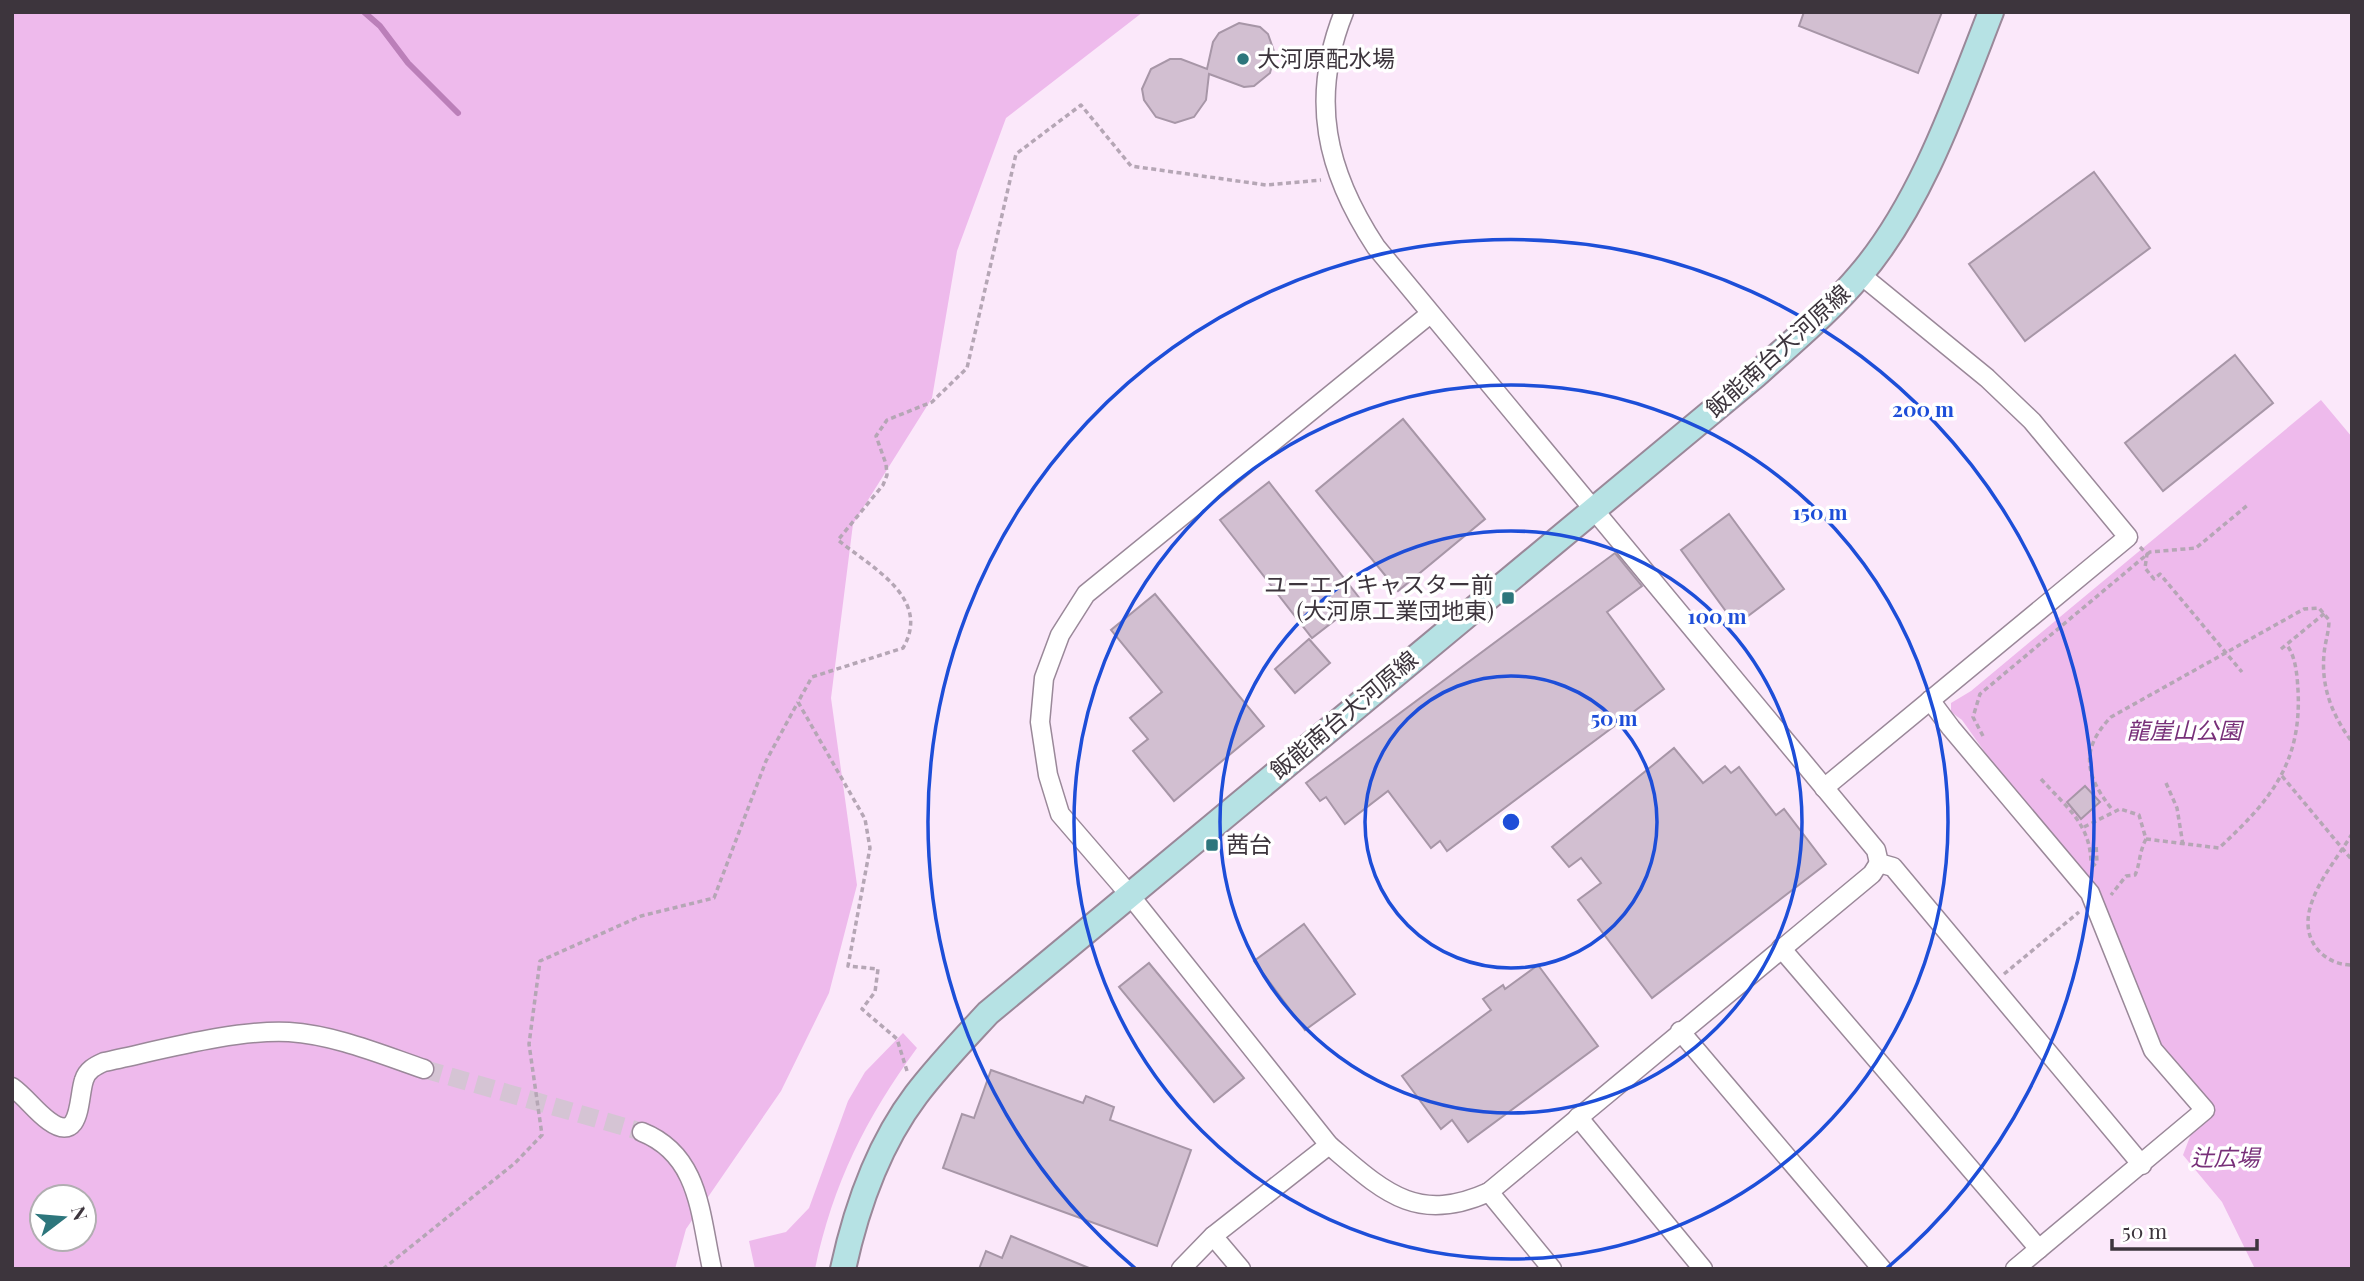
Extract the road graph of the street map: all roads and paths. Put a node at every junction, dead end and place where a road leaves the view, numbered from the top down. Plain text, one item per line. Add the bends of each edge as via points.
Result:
1 (1344, 12) edge
2 (1991, 12) edge
3 (1337, 179) junction
4 (1861, 275) junction
5 (1430, 314) junction
6 (2249, 504) dead end
7 (1591, 510) junction
8 (2141, 548) dead end
9 (2147, 555) junction
10 (2325, 613) junction
11 (2286, 644) junction
12 (2281, 649) dead end
13 (2224, 652) junction
14 (2242, 672) dead end
15 (1930, 699) junction
16 (798, 702) junction
17 (1976, 720) dead end
18 (2352, 742) edge
19 (2282, 776) junction
20 (2040, 779) dead end
21 (2166, 783) dead end
22 (1824, 788) junction
23 (2111, 807) dead end
24 (2084, 827) junction
25 (2352, 834) edge
26 (2146, 839) junction
27 (2091, 844) junction
28 (2183, 845) junction
29 (2343, 850) junction
30 (2352, 860) edge
31 (1879, 863) junction
32 (1129, 894) junction
33 (2102, 897) junction
34 (1781, 948) junction
35 (2352, 965) edge
36 (1992, 984) junction
37 (1681, 1031) junction
38 (424, 1069) tunnel mouth
39 (12, 1087) edge
40 (915, 1097) junction
41 (1578, 1116) junction
42 (642, 1132) tunnel mouth
43 (1329, 1145) junction
44 (2142, 1165) junction
45 (1489, 1192) junction
46 (1213, 1236) junction
47 (2039, 1249) junction
48 (383, 1269) edge
49 (712, 1269) edge
50 (843, 1269) edge
51 (1181, 1269) edge
52 (1241, 1269) edge
53 (1552, 1269) edge
54 (1703, 1269) edge
55 (1882, 1269) edge
56 (2015, 1269) edge

1 - 3 street via 1333,38 1325,85 1326,130
2 - 4 street, 飯能南台大河原線 via 1960,91 1901,216
3 - 5 street via 1355,217
3 - 16 path via 1266,185 1131,166 1081,105 1016,153 967,368 932,402 887,420 876,436 886,464 883,485 838,540 901,593 912,614 911,635 903,649 812,677
4 - 7 street, 飯能南台大河原線 via 1756,375
4 - 15 street via 2032,421 2128,537
5 - 7 street
5 - 32 street via 1086,594 1060,635 1044,678 1040,722 1048,775 1060,814
6 - 9 path via 2196,548
7 - 22 street
7 - 32 street, 飯能南台大河原線
8 - 9 path
9 - 13 path via 2145,568 2154,579 2160,574
9 - 17 path via 1975,694
10 - 11 path
10 - 13 path via 2304,609
10 - 18 path via 2329,628 2325,684 2333,711
11 - 12 path
11 - 19 path via 2292,652 2299,703 2294,745
13 - 14 path
13 - 23 path via 2111,717 2100,728 2089,758 2095,785
15 - 22 street
15 - 33 street
16 - 40 path via 870,833 848,966 878,969 875,992 862,1009 897,1039
16 - 48 path via 765,761 714,898 641,916 540,961 529,1044 542,1135 515,1163
19 - 28 path via 2265,801 2219,848
19 - 29 path
20 - 24 path
21 - 28 path via 2177,808
22 - 31 street via 1876,850
24 - 26 path via 2120,809 2139,815
24 - 27 path
25 - 29 path
26 - 28 path
26 - 33 path via 2134,875 2126,876
27 - 27 path via 2098,844 2097,862 2091,868
29 - 30 path
29 - 35 path via 2310,904 2307,919 2321,954
31 - 34 street via 1872,874
31 - 36 street via 1894,867
32 - 40 street, 飯能南台大河原線 via 988,1013
32 - 43 street
33 - 36 path
33 - 44 street via 2152,1050 2205,1110
34 - 37 street
34 - 47 street
36 - 44 street
37 - 41 street
37 - 55 street
38 - 39 street via 345,1042 288,1032 195,1043 104,1062 91,1068 84,1079 76,1120 69,1126 48,1120
40 - 50 street, 飯能南台大河原線 via 873,1175
41 - 45 street
41 - 54 street
42 - 49 street via 677,1153 685,1167
43 - 45 street via 1400,1198 1430,1207 1461,1204
43 - 46 street
44 - 47 street
45 - 53 street
46 - 51 street
46 - 52 street
47 - 56 street

